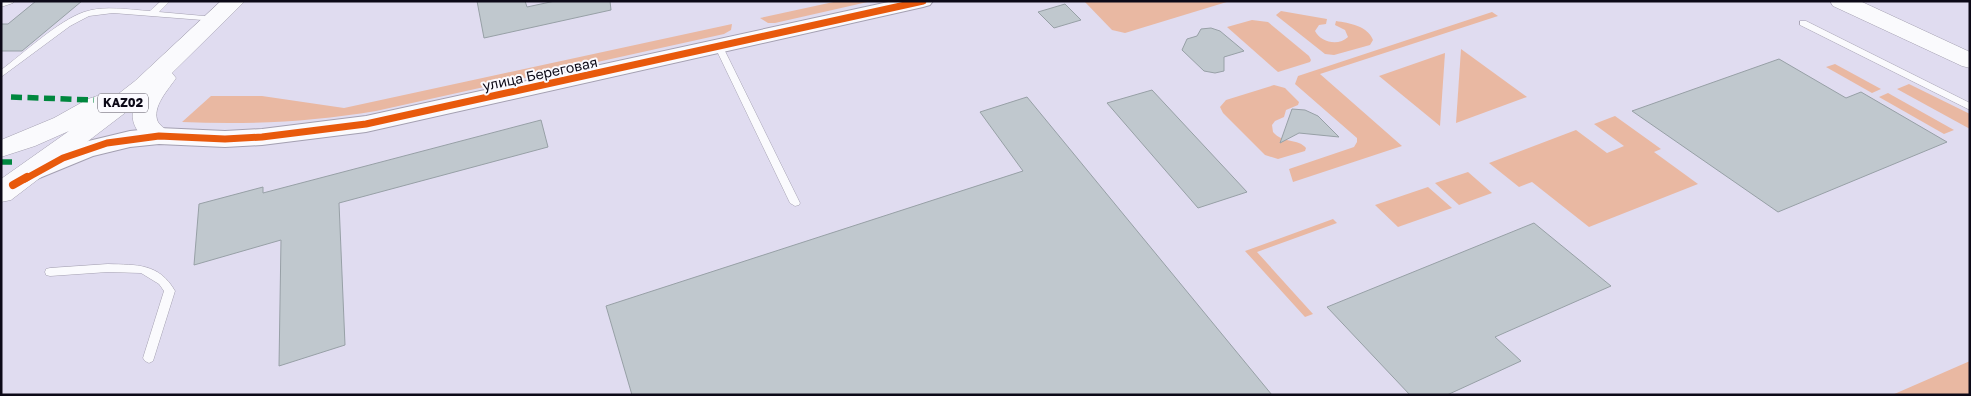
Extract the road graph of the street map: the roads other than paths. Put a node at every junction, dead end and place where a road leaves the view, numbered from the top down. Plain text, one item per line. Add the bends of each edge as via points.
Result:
1 (10, 1) edge
2 (166, 1) edge
3 (234, 1) edge
4 (923, 1) edge
5 (1841, 1) edge
6 (1, 5) edge
7 (152, 14) junction
8 (215, 19) junction
9 (1803, 23) dead end
10 (197, 36) junction
11 (719, 46) junction
12 (1970, 61) edge
13 (2, 75) edge
14 (1970, 107) edge
15 (159, 136) junction
16 (1, 149) edge
17 (7, 189) edge
18 (795, 203) dead end
19 (50, 272) dead end
20 (149, 358) dead end

1 - 6 lane
2 - 7 lane
3 - 8 main road, KАZ02
4 - 11 street, улица Береговая
5 - 12 main road
7 - 8 lane
7 - 13 lane via 101,11 76,19
8 - 10 main road, KАZ02
9 - 14 lane
10 - 15 main road via 169,71 146,108 144,124
10 - 16 main road via 72,120
10 - 17 main road, KАZ02 via 144,86
11 - 15 street, улица Береговая via 366,124 262,137
11 - 18 lane
15 - 17 street, улица Береговая via 122,140 85,150 63,158
19 - 20 lane via 143,269 163,281 170,291

